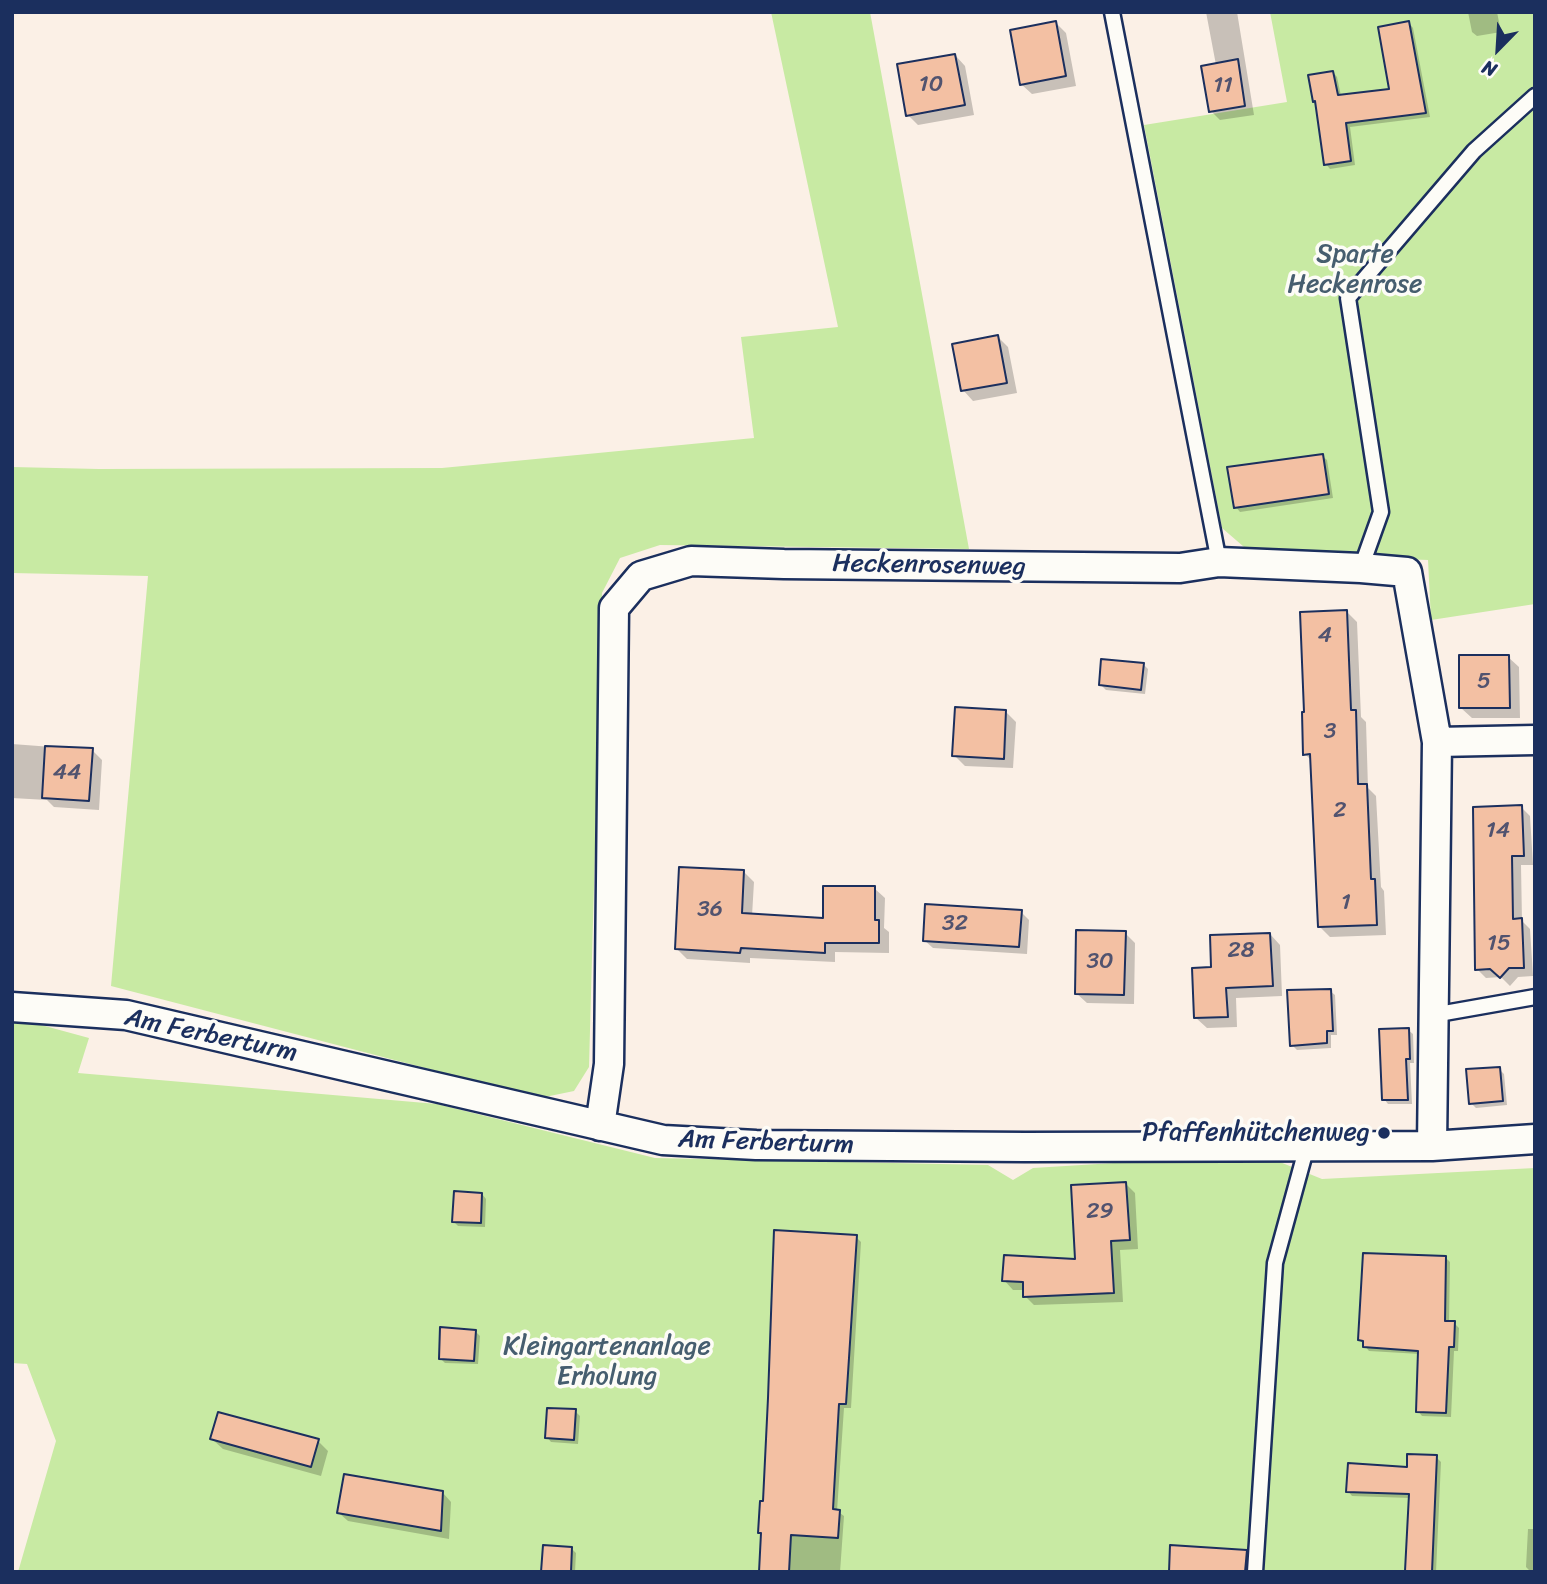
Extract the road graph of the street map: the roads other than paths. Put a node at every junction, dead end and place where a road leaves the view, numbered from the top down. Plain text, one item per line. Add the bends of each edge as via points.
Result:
1 (1112, 12) edge
2 (1535, 96) edge
3 (1219, 562) junction
4 (1361, 568) junction
5 (1535, 740) edge
6 (1437, 742) junction
7 (1535, 997) edge
8 (12, 1007) edge
9 (1433, 1015) junction
10 (600, 1126) junction
11 (1535, 1139) edge
12 (1307, 1146) junction
13 (1432, 1146) junction
14 (1255, 1572) edge

1 - 3 lane
2 - 4 lane via 1474,151 1348,298 1381,512
3 - 4 street
3 - 10 street, Heckenrosenweg via 1167,568 691,561 641,576 614,608 609,1064
4 - 6 street via 1407,572
5 - 6 street
6 - 9 street
7 - 9 lane
8 - 10 street, Am Ferberturm via 126,1015
9 - 13 street
10 - 12 street, Am Ferberturm via 663,1140 756,1144
11 - 13 street, Am Ferberturm
12 - 13 street, Am Ferberturm
12 - 14 lane via 1275,1263

